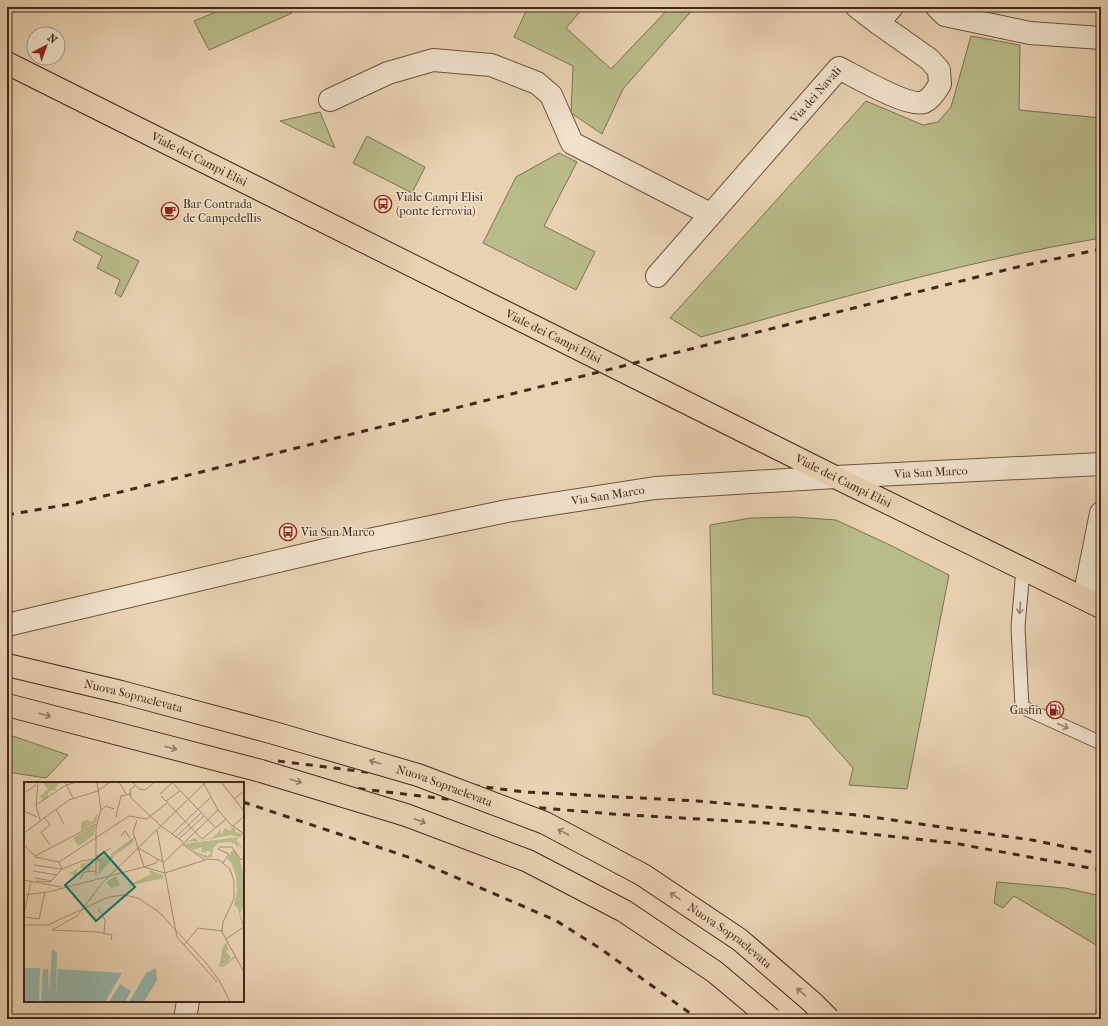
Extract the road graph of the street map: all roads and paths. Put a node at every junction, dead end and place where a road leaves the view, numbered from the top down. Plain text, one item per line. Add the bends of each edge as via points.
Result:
1 (857, 7) edge
2 (937, 7) edge
3 (885, 15) edge
4 (1101, 38) edge
5 (7, 63) edge
6 (330, 100) dead end
7 (710, 214) junction
8 (657, 276) dead end
9 (1101, 464) edge
10 (835, 477) junction
11 (1101, 513) edge
12 (1023, 569) junction
13 (1092, 602) edge
14 (7, 625) edge
15 (7, 665) edge
16 (7, 705) edge
17 (1101, 743) edge
18 (188, 1002) edge
19 (185, 1019) edge
20 (771, 1019) edge
21 (829, 1019) edge

1 - 3 street
2 - 4 street via 945,15 1030,33
3 - 7 street, Via dei Navali via 939,70 940,84 929,99 922,103 911,102 839,68
5 - 10 main road, Viale dei Campi Elisi
6 - 7 street via 388,73 433,60 491,65 537,83 551,95 572,143
7 - 8 street, Via dei Navali
9 - 10 street, Via San Marco
10 - 12 main road, Viale dei Campi Elisi
10 - 14 street, Via San Marco via 655,488 507,511 359,542
11 - 13 street
12 - 13 main road, Viale dei Campi Elisi
12 -> 17 lane via 1018,627 1022,707
21 -> 15 main road, Nuova Sopraelevata, bridge via 740,940 643,875 546,823 418,775 259,729
16 -> 20 main road, bridge via 261,770 406,815 528,861 624,911 715,972
18 - 19 street

